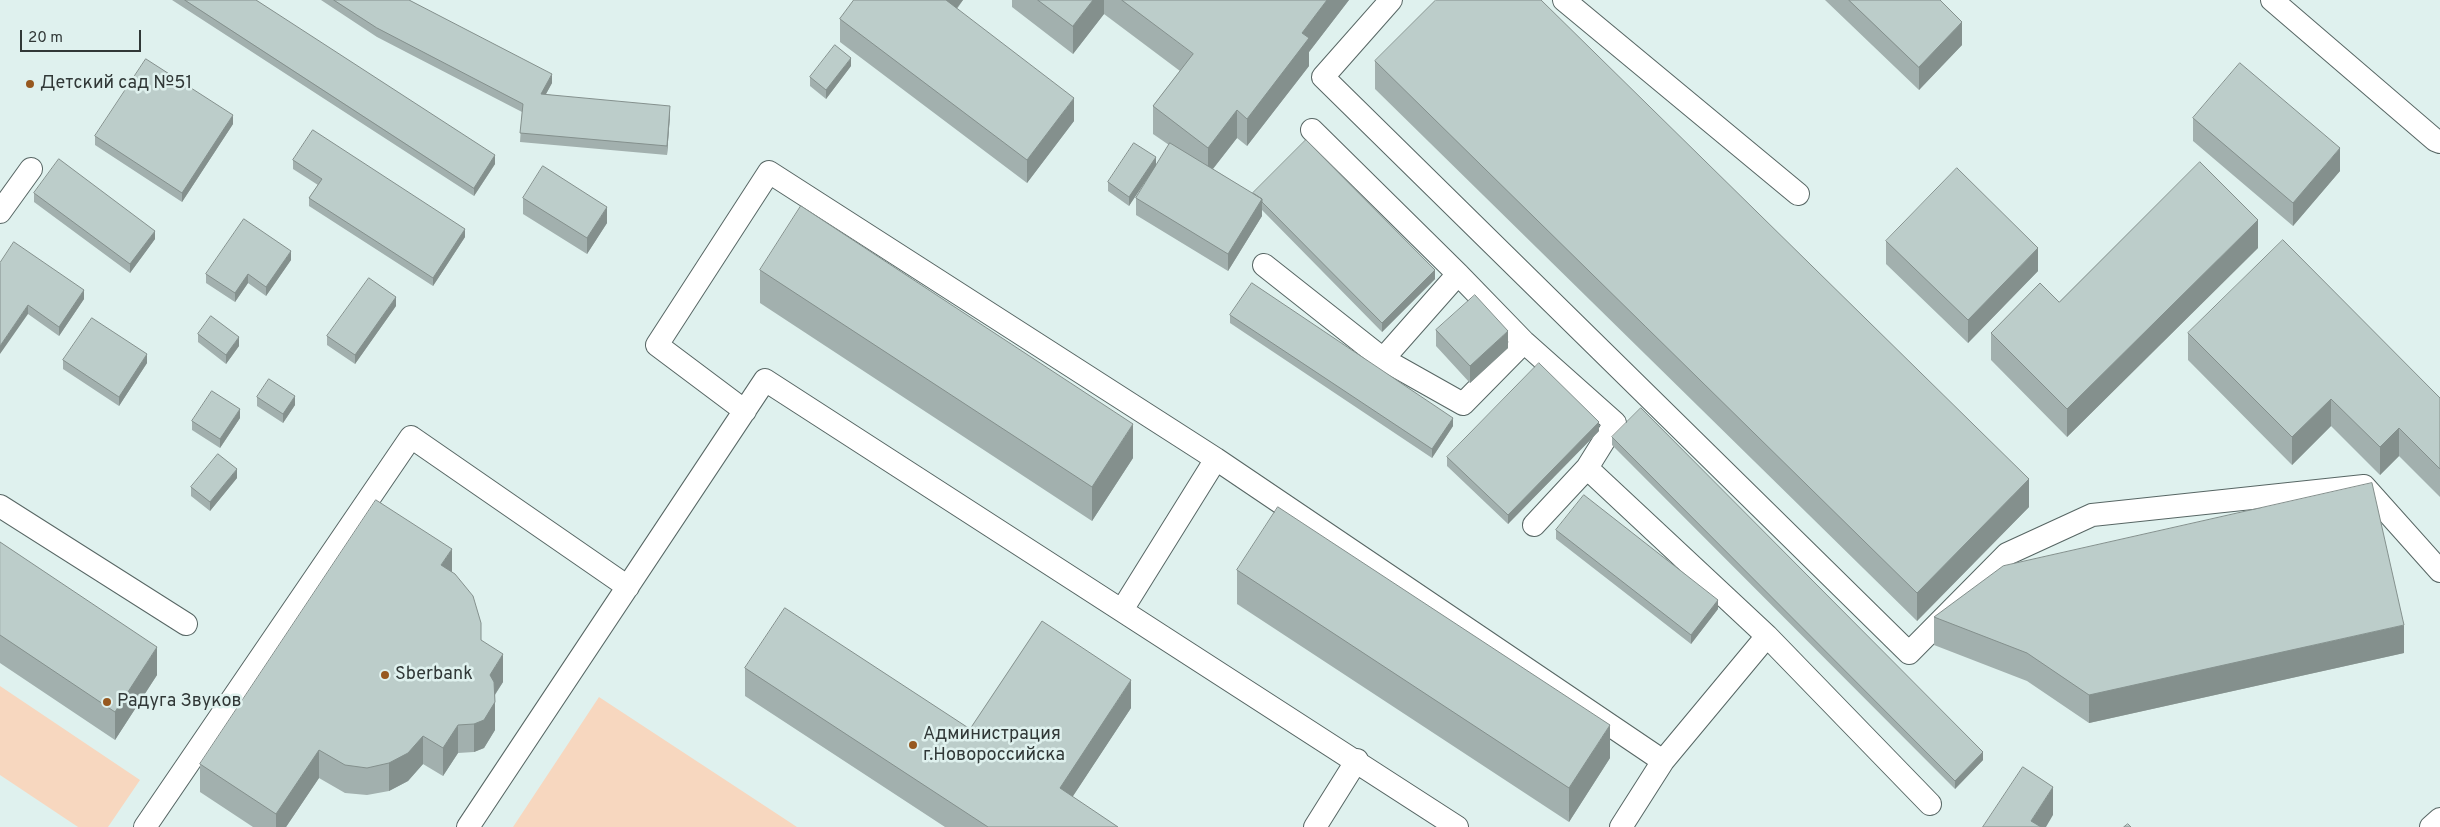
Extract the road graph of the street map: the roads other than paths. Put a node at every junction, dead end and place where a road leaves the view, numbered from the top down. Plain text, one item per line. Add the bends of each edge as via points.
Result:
1 (1391, 0) edge
2 (1564, 0) edge
3 (2272, 0) edge
4 (1312, 130) dead end
5 (2440, 142) edge
6 (31, 169) dead end
7 (1798, 194) dead end
8 (0, 212) edge
9 (1264, 265) dead end
10 (1458, 274) junction
11 (1524, 342) junction
12 (1382, 359) junction
13 (745, 411) junction
14 (1216, 460) junction
15 (1586, 468) junction
16 (0, 506) edge
17 (1534, 525) dead end
18 (2440, 571) edge
19 (628, 587) junction
20 (1122, 610) junction
21 (186, 624) dead end
22 (1767, 636) junction
23 (1357, 760) junction
24 (1663, 761) junction
25 (1930, 804) dead end
26 (2440, 819) edge
27 (145, 827) edge
28 (468, 827) edge
29 (1315, 827) edge
30 (1457, 827) edge
31 (1621, 827) edge
32 (2431, 827) edge

1 - 18 lane via 1323,77 1910,653 2007,554 2092,515 2364,486
2 - 7 lane
3 - 5 lane
4 - 10 lane
6 - 8 lane
9 - 12 lane
10 - 11 lane
10 - 12 lane
11 - 12 lane via 1463,404
11 - 15 lane via 1615,423
13 - 14 lane via 657,345 769,172
13 - 19 lane
13 - 20 lane via 765,380
14 - 20 lane
14 - 24 lane
15 - 17 lane
15 - 22 lane
16 - 21 lane
19 - 27 lane via 411,437
19 - 28 lane
20 - 23 lane
22 - 24 lane
22 - 25 lane
23 - 29 lane
23 - 30 lane
24 - 31 lane
26 - 32 lane

